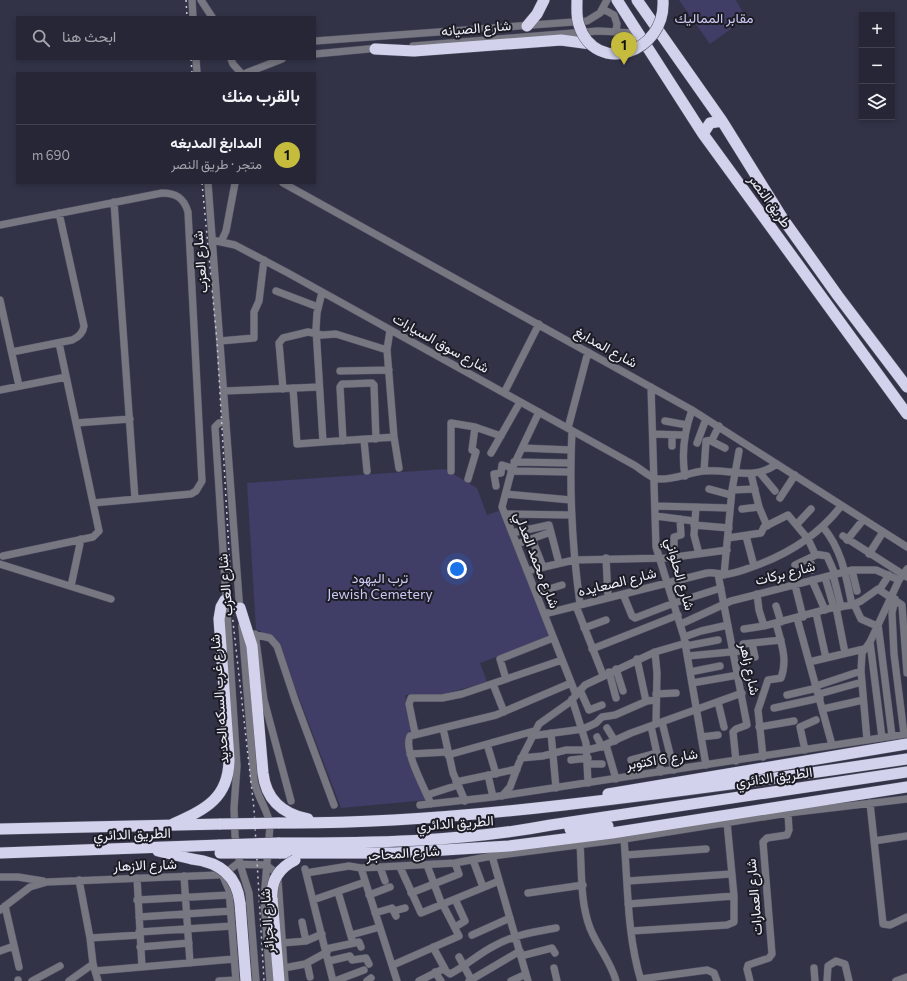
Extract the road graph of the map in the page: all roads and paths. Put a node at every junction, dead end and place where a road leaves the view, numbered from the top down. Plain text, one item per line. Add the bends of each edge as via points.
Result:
1 (192, 0) edge
2 (202, 0) edge
3 (544, 0) edge
4 (576, 0) edge
5 (607, 0) edge
6 (617, 0) edge
7 (636, 0) edge
8 (663, 0) edge
9 (603, 9) junction
10 (193, 16) edge
11 (211, 16) edge
12 (527, 26) junction
13 (616, 31) junction
14 (638, 33) junction
15 (316, 42) edge
16 (591, 44) junction
17 (375, 49) junction
18 (316, 54) edge
19 (196, 60) edge
20 (232, 60) edge
21 (279, 60) edge
22 (266, 64) junction
23 (197, 72) edge
24 (240, 72) edge
25 (248, 72) edge
26 (261, 72) edge
27 (722, 121) junction
28 (703, 134) junction
29 (208, 184) edge
30 (235, 184) edge
31 (285, 184) edge
32 (114, 202) junction
33 (59, 213) junction
34 (0, 225) edge
35 (212, 240) junction
36 (221, 242) junction
37 (264, 260) junction
38 (276, 291) dead end
39 (322, 292) junction
40 (0, 300) edge
41 (318, 307) junction
42 (539, 324) junction
43 (390, 330) junction
44 (316, 334) junction
45 (220, 342) junction
46 (59, 343) junction
47 (387, 350) junction
48 (12, 352) junction
49 (588, 352) junction
50 (340, 370) dead end
51 (389, 370) junction
52 (66, 377) junction
53 (19, 386) junction
54 (319, 387) junction
55 (651, 387) junction
56 (907, 387) edge
57 (293, 388) junction
58 (283, 389) junction
59 (0, 390) edge
60 (224, 391) junction
61 (504, 393) junction
62 (520, 402) junction
63 (692, 410) junction
64 (539, 412) junction
65 (907, 414) edge
66 (130, 419) junction
67 (706, 419) junction
68 (665, 421) dead end
69 (226, 422) junction
70 (76, 423) junction
71 (687, 425) junction
72 (475, 426) junction
73 (719, 426) junction
74 (570, 429) junction
75 (653, 434) junction
76 (672, 435) junction
77 (684, 435) junction
78 (501, 436) junction
79 (394, 437) junction
80 (376, 439) junction
81 (364, 440) junction
82 (343, 441) junction
83 (711, 441) junction
84 (323, 442) junction
85 (696, 443) dead end
86 (672, 446) dead end
87 (522, 448) junction
88 (725, 448) dead end
89 (571, 450) junction
90 (739, 451) dead end
91 (492, 453) dead end
92 (570, 462) junction
93 (777, 464) junction
94 (512, 467) junction
95 (399, 468) dead end
96 (367, 471) dead end
97 (451, 471) dead end
98 (704, 471) junction
99 (571, 472) junction
100 (735, 473) junction
101 (760, 473) junction
102 (751, 474) junction
103 (795, 475) junction
104 (685, 476) junction
105 (654, 478) junction
106 (468, 479) dead end
107 (496, 486) dead end
108 (709, 489) dead end
109 (755, 489) junction
110 (775, 491) dead end
111 (732, 493) junction
112 (506, 494) junction
113 (780, 498) dead end
114 (135, 499) junction
115 (571, 500) junction
116 (748, 500) dead end
117 (93, 503) junction
118 (656, 506) junction
119 (841, 506) junction
120 (696, 507) junction
121 (759, 507) junction
122 (730, 508) junction
123 (811, 509) dead end
124 (505, 514) junction
125 (571, 514) junction
126 (656, 516) junction
127 (680, 519) junction
128 (863, 520) junction
129 (694, 523) junction
130 (797, 524) junction
131 (767, 526) junction
132 (823, 527) junction
133 (729, 528) junction
134 (550, 529) junction
135 (883, 532) junction
136 (512, 533) junction
137 (746, 536) junction
138 (728, 538) junction
139 (81, 539) junction
140 (532, 539) junction
141 (808, 539) junction
142 (516, 544) junction
143 (674, 547) dead end
144 (907, 547) edge
145 (726, 550) junction
146 (1, 554) edge
147 (698, 554) junction
148 (869, 554) junction
149 (813, 557) junction
150 (606, 558) junction
151 (659, 559) junction
152 (574, 560) junction
153 (559, 563) junction
154 (0, 564) edge
155 (795, 565) dead end
156 (754, 566) junction
157 (543, 567) junction
158 (812, 570) dead end
159 (527, 571) junction
160 (848, 571) junction
161 (721, 574) junction
162 (834, 574) junction
163 (889, 575) junction
164 (904, 575) edge
165 (824, 577) junction
166 (812, 580) junction
167 (666, 583) junction
168 (562, 585) dead end
169 (795, 585) junction
170 (71, 586) junction
171 (720, 588) junction
172 (880, 589) junction
173 (857, 591) dead end
174 (536, 593) junction
175 (623, 594) junction
176 (757, 594) junction
177 (608, 597) junction
178 (111, 598) dead end
179 (892, 598) junction
180 (225, 600) junction
181 (674, 603) junction
182 (724, 603) junction
183 (578, 605) junction
184 (853, 605) junction
185 (776, 606) dead end
186 (837, 607) junction
187 (240, 608) joint
188 (825, 610) junction
189 (816, 613) junction
190 (544, 614) junction
191 (678, 615) junction
192 (800, 617) junction
193 (606, 620) dead end
194 (779, 623) junction
195 (681, 624) junction
196 (728, 625) junction
197 (878, 625) junction
198 (764, 626) junction
199 (584, 628) junction
200 (744, 629) dead end
201 (249, 633) junction
202 (554, 638) junction
203 (718, 640) dead end
204 (780, 640) junction
205 (685, 642) junction
206 (870, 642) junction
207 (752, 643) junction
208 (906, 648) edge
209 (592, 649) junction
210 (864, 649) junction
211 (655, 652) junction
212 (733, 652) junction
213 (845, 653) junction
214 (688, 656) junction
215 (755, 657) dead end
216 (826, 658) junction
217 (637, 659) junction
218 (562, 660) junction
219 (809, 662) junction
220 (720, 666) dead end
221 (616, 669) junction
222 (861, 671) junction
223 (690, 672) junction
224 (907, 673) edge
225 (606, 674) junction
226 (738, 675) junction
227 (506, 679) junction
228 (862, 682) junction
229 (571, 683) junction
230 (493, 684) junction
231 (692, 684) junction
232 (623, 691) dead end
233 (818, 691) junction
234 (676, 693) dead end
235 (742, 693) junction
236 (576, 694) junction
237 (787, 695) dead end
238 (656, 697) junction
239 (616, 698) dead end
240 (863, 700) junction
241 (646, 702) junction
242 (718, 702) junction
243 (602, 705) dead end
244 (774, 708) dead end
245 (823, 709) junction
246 (697, 710) junction
247 (504, 712) junction
248 (816, 720) dead end
249 (794, 721) dead end
250 (657, 724) junction
251 (746, 726) junction
252 (759, 726) junction
253 (724, 727) dead end
254 (443, 728) junction
255 (608, 728) dead end
256 (583, 729) junction
257 (416, 733) junction
258 (533, 733) junction
259 (551, 733) junction
260 (718, 735) dead end
261 (892, 736) junction
262 (597, 737) dead end
263 (701, 737) junction
264 (906, 737) edge
265 (882, 738) junction
266 (867, 740) junction
267 (615, 741) junction
268 (487, 744) junction
269 (604, 746) junction
270 (832, 746) junction
271 (587, 750) junction
272 (805, 750) junction
273 (448, 753) junction
274 (657, 753) junction
275 (410, 754) junction
276 (553, 754) junction
277 (763, 757) junction
278 (521, 758) junction
279 (907, 759) edge
280 (570, 760) dead end
281 (631, 760) dead end
282 (588, 761) junction
283 (736, 761) junction
284 (602, 764) dead end
285 (706, 765) junction
286 (516, 769) junction
287 (674, 770) junction
288 (661, 772) junction
289 (907, 772) edge
290 (496, 774) junction
291 (488, 775) junction
292 (616, 779) junction
293 (588, 783) junction
294 (457, 784) junction
295 (907, 787) edge
296 (556, 788) junction
297 (427, 795) junction
298 (502, 796) junction
299 (493, 797) junction
300 (907, 799) edge
301 (291, 801) dead end
302 (465, 801) junction
303 (870, 803) junction
304 (334, 804) dead end
305 (431, 804) junction
306 (420, 805) dead end
307 (503, 812) junction
308 (788, 813) junction
309 (727, 822) junction
310 (334, 823) junction
311 (671, 823) junction
312 (171, 825) junction
313 (0, 829) edge
314 (505, 834) junction
315 (907, 836) edge
316 (624, 839) junction
317 (874, 841) junction
318 (580, 844) junction
319 (152, 848) junction
320 (278, 848) junction
321 (706, 849) dead end
322 (0, 852) edge
323 (312, 854) junction
324 (626, 855) junction
325 (492, 856) junction
326 (473, 860) junction
327 (455, 863) junction
328 (240, 864) junction
329 (266, 865) junction
330 (427, 865) junction
331 (400, 866) junction
332 (380, 867) junction
333 (361, 868) junction
334 (222, 874) junction
335 (731, 874) junction
336 (184, 876) junction
337 (0, 877) edge
338 (137, 878) junction
339 (79, 880) junction
340 (385, 880) dead end
341 (499, 880) junction
342 (628, 881) junction
343 (47, 882) junction
344 (365, 882) junction
345 (434, 884) junction
346 (583, 885) junction
347 (390, 887) dead end
348 (483, 887) junction
349 (338, 892) junction
350 (411, 893) junction
351 (528, 893) dead end
352 (229, 894) junction
353 (369, 894) junction
354 (734, 896) junction
355 (185, 897) junction
356 (138, 900) junction
357 (313, 900) junction
358 (455, 900) junction
359 (628, 904) junction
360 (443, 905) junction
361 (3, 908) edge
362 (405, 908) dead end
363 (231, 911) junction
364 (375, 913) junction
365 (186, 914) junction
366 (138, 917) junction
367 (907, 917) edge
368 (510, 918) junction
369 (302, 922) dead end
370 (232, 926) junction
371 (380, 927) junction
372 (455, 927) junction
373 (556, 928) dead end
374 (187, 929) junction
375 (631, 931) junction
376 (140, 934) junction
377 (322, 934) junction
378 (472, 935) dead end
379 (515, 936) junction
380 (90, 938) junction
381 (306, 941) junction
382 (350, 941) junction
383 (188, 943) junction
384 (282, 943) junction
385 (14, 946) junction
386 (140, 947) junction
387 (361, 947) dead end
388 (433, 947) junction
389 (0, 950) edge
390 (326, 951) junction
391 (555, 953) dead end
392 (520, 954) junction
393 (350, 956) junction
394 (459, 957) dead end
395 (234, 959) junction
396 (329, 961) junction
397 (190, 963) junction
398 (307, 963) junction
399 (393, 965) junction
400 (60, 966) dead end
401 (19, 967) dead end
402 (142, 967) junction
403 (464, 967) junction
404 (94, 968) junction
405 (284, 968) junction
406 (554, 968) dead end
407 (814, 968) dead end
408 (444, 969) junction
409 (435, 972) junction
410 (310, 977) dead end
411 (527, 977) edge
412 (907, 977) edge
413 (641, 980) edge
414 (32, 981) edge
415 (69, 981) edge
416 (98, 981) edge
417 (219, 981) edge
418 (240, 981) edge
419 (256, 981) edge
420 (270, 981) edge
421 (279, 981) edge
422 (285, 981) edge
423 (334, 981) edge
424 (397, 981) edge
425 (419, 981) edge
426 (441, 981) edge
427 (471, 981) edge
428 (511, 981) edge
429 (557, 981) edge
430 (616, 981) edge
431 (717, 981) edge
432 (750, 981) edge
433 (815, 981) edge
434 (828, 981) edge
435 (849, 981) edge
436 (896, 981) edge

1 - 10 street
2 - 11 street
3 - 12 highway
4 - 16 highway, bridge via 579,26
5 - 9 street, شارع الصيانه
6 - 14 highway, طريق النصر
7 - 27 highway, طريق النصر
8 - 16 highway, bridge via 663,11 658,27 641,47 617,54 606,52
9 - 12 street, شارع الصيانه via 587,21
9 - 13 street via 614,15
12 - 15 street, شارع الصيانه
13 - 14 street, شارع الصيانه
13 - 17 street, شارع الصيانه
14 - 28 highway, طريق النصر
16 - 17 highway via 561,40 406,52
17 - 18 street, شارع الصيانه
19 - 23 street
20 - 24 street
21 - 22 street
22 - 25 street
22 - 26 street
27 - 28 highway via 710,123
27 - 56 highway, طريق النصر via 791,230
28 - 65 highway, طريق النصر
29 - 35 street, شارع العزب
30 - 36 street via 226,230
31 - 42 street, شارع المدابغ
32 - 33 street
32 - 66 street
32 - 114 street via 171,193 186,203 188,212 202,481 191,494
33 - 34 street
33 - 46 street via 84,326 77,338
35 - 36 street, شارع سوق السيارات
35 - 45 street, شارع العزب
36 - 37 street, شارع سوق السيارات via 235,245
37 - 39 street, شارع سوق السيارات
37 - 45 street via 259,302 254,312 254,338
38 - 41 street
39 - 41 street
39 - 43 street, شارع سوق السيارات
40 - 48 street
41 - 44 street
42 - 49 street, شارع المدابغ
42 - 61 street
43 - 47 street
43 - 61 street, شارع سوق السيارات
44 - 47 street via 342,335
44 - 54 street
44 - 58 street via 301,332 280,340
45 - 60 street, شارع العزب
46 - 48 street
46 - 52 street
47 - 51 street
48 - 53 street
49 - 55 street, شارع المدابغ
49 - 74 street
50 - 51 street
51 - 79 street
52 - 53 street
52 - 70 street
53 - 59 street
54 - 57 street
54 - 84 street
55 - 63 street, شارع المدابغ
55 - 75 street, شارع الحلواني
57 - 58 street
57 - 84 street via 297,444
58 - 60 street
60 - 69 street, شارع العزب
61 - 62 street, شارع سوق السيارات
62 - 64 street, شارع سوق السيارات
62 - 78 street
63 - 67 street, شارع المدابغ
63 - 71 street
64 - 74 street, شارع سوق السيارات
64 - 87 street, شارع محمد العدلي
66 - 70 street
66 - 114 street
67 - 73 street, شارع المدابغ
67 - 85 street
68 - 71 street
69 - 180 street, شارع غرب السكه الحديد via 215,427
69 - 187 street, شارع العزب
70 - 117 street
71 - 77 street
72 - 78 street
72 - 97 street via 450,424
72 - 106 street via 472,450 476,452
73 - 83 street
73 - 93 street, شارع المدابغ
74 - 89 street
74 - 105 street, شارع سوق السيارات
75 - 76 street
75 - 105 street, شارع الحلواني
76 - 77 street
76 - 86 street
77 - 104 street via 682,456
78 - 91 street
79 - 80 street
79 - 95 street
80 - 81 street
80 - 82 street via 374,385 342,384 340,387
81 - 82 street
81 - 96 street
82 - 84 street
83 - 88 street
83 - 98 street via 706,441
87 - 89 street
87 - 94 street, شارع محمد العدلي
89 - 92 street
90 - 100 street, شارع زاهر
92 - 94 street
92 - 99 street
93 - 101 street
93 - 103 street, شارع المدابغ
94 - 99 street
94 - 107 street via 502,465 502,473 494,474
94 - 112 street, شارع محمد العدلي
98 - 100 street
98 - 104 street
99 - 115 street
100 - 102 street
100 - 111 street, شارع زاهر
101 - 102 street
101 - 110 street
102 - 109 street
103 - 113 street
103 - 119 street, شارع المدابغ
104 - 105 street
105 - 118 street, شارع الحلواني
108 - 111 street
109 - 111 street
109 - 121 street
111 - 122 street, شارع زاهر
112 - 115 street
112 - 124 street, شارع محمد العدلي via 502,504
114 - 117 street
115 - 125 street
116 - 121 street via 745,508
117 - 139 street via 98,531 96,536
118 - 120 street
118 - 126 street, شارع الحلواني
119 - 128 street, شارع المدابغ
119 - 132 street, شارع الصعايده
120 - 122 street
120 - 129 street
121 - 131 street
122 - 133 street, شارع زاهر
123 - 130 street
124 - 125 street
124 - 136 street, شارع محمد العدلي
125 - 152 street
126 - 127 street
126 - 151 street, شارع الحلواني via 655,538
127 - 129 street
127 - 143 street via 681,535 674,537
128 - 135 street, شارع المدابغ
128 - 148 street via 845,538
129 - 133 street
129 - 147 street
130 - 131 street via 787,514
130 - 141 street
131 - 137 street via 763,532
132 - 141 street, شارع الصعايده
132 - 160 street
133 - 138 street, شارع زاهر
134 - 136 street via 547,525
134 - 140 street
134 - 153 street
135 - 144 street, شارع المدابغ
135 - 148 street
136 - 142 street, شارع محمد العدلي
137 - 138 street
137 - 156 street
138 - 145 street, شارع زاهر
139 - 146 street
139 - 170 street
140 - 142 street
140 - 157 street
141 - 149 street
141 - 156 street, شارع الصعايده via 778,557
142 - 159 street, شارع محمد العدلي
145 - 147 street
145 - 161 street, شارع زاهر
146 - 154 street via 3,561
147 - 151 street
148 - 164 street
149 - 155 street
149 - 158 street
149 - 162 street via 827,555
150 - 151 street
150 - 152 street
150 - 177 street
151 - 167 street, شارع الحلواني
152 - 153 street
152 - 183 street
153 - 157 street
154 - 170 street
156 - 161 street, شارع الصعايده
157 - 159 street
159 - 174 street, شارع محمد العدلي
160 - 162 street, شارع بركات
160 - 163 street, شارع بركات via 876,570
160 - 173 street
160 - 184 street
161 - 167 street, شارع الصعايده via 707,572
161 - 171 street, شارع زاهر
162 - 165 street, شارع بركات
162 - 186 street
163 - 164 street, شارع بركات
163 - 172 street
164 - 179 street
165 - 166 street, شارع بركات
165 - 186 street
166 - 169 street, شارع بركات
166 - 188 street
167 - 175 street, شارع الصعايده
167 - 181 street, شارع الحلواني
168 - 174 street
169 - 176 street, شارع بركات
169 - 192 street
170 - 178 street
171 - 181 street
171 - 182 street, شارع زاهر
172 - 179 street
172 - 184 street
174 - 190 street, شارع محمد العدلي
175 - 177 street, شارع الصعايده
175 - 181 street via 634,618
176 - 182 street, شارع بركات
176 - 198 street
177 - 183 street, شارع الصعايده
179 - 197 street
179 - 208 street via 903,606
179 - 264 street via 894,654
180 - 312 highway via 219,619 229,759 227,777 220,794 207,807
180 - 328 street, شارع غرب السكه الحديد via 237,766 234,822
181 - 191 street, شارع الحلواني
182 - 195 street, شارع بركات
182 - 196 street, شارع زاهر
183 - 190 street, شارع الصعايده
183 - 199 street
184 - 186 street
184 - 197 street via 860,619
185 - 194 street
186 - 188 street
186 - 213 street
187 - 201 highway
188 - 189 street
189 - 192 street
189 - 216 street
190 - 202 street, شارع محمد العدلي
191 - 195 street, شارع الحلواني
191 - 209 street
192 - 194 street
192 - 219 street
193 - 199 street
194 - 198 street
194 - 204 street
195 - 205 street, شارع الحلواني
196 - 205 street via 701,631
196 - 212 street, شارع زاهر
197 - 206 street
197 - 261 street
198 - 200 street
199 - 209 street
201 - 301 street
201 - 304 street via 270,638 277,646
201 - 310 highway via 266,788 273,801 291,814
201 - 329 street, شارع العزب via 254,780 258,798 270,823
202 - 218 street, شارع محمد العدلي
202 - 227 street via 500,659
203 - 205 street
204 - 207 street
204 - 252 street via 784,656 782,677 778,680 769,679 767,682 758,707
205 - 211 street
205 - 214 street, شارع الحلواني
206 - 210 street
206 - 265 street
207 - 212 street via 743,644 742,651
207 - 215 street
208 - 224 street
209 - 225 street
210 - 213 street
210 - 222 street
211 - 217 street
211 - 238 street
212 - 214 street
212 - 226 street, شارع زاهر
213 - 216 street
214 - 223 street, شارع الحلواني
216 - 219 street
217 - 221 street
217 - 241 street
218 - 227 street
218 - 229 street, شارع محمد العدلي
219 - 233 street
220 - 223 street
221 - 225 street
221 - 232 street
222 - 228 street
222 - 233 street
223 - 231 street, شارع الحلواني
225 - 236 street
225 - 239 street
226 - 231 street
226 - 235 street, شارع زاهر
227 - 230 street
228 - 233 street
228 - 240 street
229 - 236 street, شارع محمد العدلي
229 - 247 street
230 - 247 street
230 - 257 street via 449,697 409,699
231 - 246 street, شارع الحلواني
233 - 237 street
233 - 244 street
233 - 245 street
234 - 238 street
235 - 242 street
235 - 251 street, شارع زاهر
236 - 243 street via 589,710
236 - 256 street
236 - 258 street via 542,720
238 - 241 street
238 - 250 street
240 - 245 street
240 - 266 street
241 - 256 street via 604,717
242 - 246 street
242 - 253 street
245 - 270 street
246 - 250 street
246 - 263 street, شارع الحلواني
247 - 254 street
248 - 272 street via 800,727
249 - 252 street
250 - 267 street
250 - 274 street
250 - 287 street
251 - 252 street
251 - 283 street via 733,732
252 - 277 street
254 - 257 street
254 - 273 street
255 - 267 street
256 - 259 street
256 - 271 street
257 - 275 street via 408,737
258 - 259 street
258 - 268 street
258 - 278 street
259 - 276 street
260 - 263 street
261 - 264 street, شارع 6 اكتوبر
261 - 265 street, شارع 6 اكتوبر
262 - 269 street
263 - 285 street, شارع الحلواني
264 - 307 highway
265 - 266 street, شارع 6 اكتوبر
266 - 270 street, شارع 6 اكتوبر
267 - 269 street
268 - 273 street
268 - 290 street
269 - 271 street
269 - 292 street
270 - 272 street, شارع 6 اكتوبر
271 - 276 street via 569,750
271 - 282 street
272 - 277 street, شارع 6 اكتوبر
273 - 275 street
273 - 294 street
274 - 281 street
274 - 288 street
275 - 297 street
276 - 278 street
276 - 296 street
277 - 283 street, شارع 6 اكتوبر
278 - 286 street
279 - 307 highway, الطريق الدائري via 691,791
280 - 282 street
282 - 284 street
282 - 293 street
283 - 285 street, شارع 6 اكتوبر
285 - 287 street, شارع 6 اكتوبر
286 - 290 street
286 - 298 street via 510,787
287 - 288 street, شارع 6 اكتوبر
288 - 292 street, شارع 6 اكتوبر
289 - 314 highway, الطريق الدائري
290 - 291 street
291 - 294 street
291 - 299 street
292 - 293 street, شارع 6 اكتوبر
293 - 296 street, شارع 6 اكتوبر
294 - 297 street
294 - 302 street
295 - 311 highway
296 - 298 street, شارع 6 اكتوبر
297 - 305 street
298 - 299 street, شارع 6 اكتوبر
299 - 302 street, شارع 6 اكتوبر
300 - 303 street, شارع المحاجر
302 - 305 street, شارع 6 اكتوبر
303 - 308 street, شارع المحاجر
303 - 317 street
305 - 306 street, شارع 6 اكتوبر
307 - 310 highway, الطريق الدائري via 433,819
308 - 309 street, شارع المحاجر
308 - 432 street, شارع العمارات via 788,833 767,838 763,842 772,954 769,958 748,965 746,969
309 - 316 street, شارع المحاجر
309 - 335 street
310 - 312 highway, الطريق الدائري, bridge
311 - 314 highway
311 - 323 highway via 510,846 396,853
312 - 313 highway, الطريق الدائري
314 - 320 highway, الطريق الدائري
315 - 317 street
316 - 318 street, شارع المحاجر
316 - 324 street
317 - 367 street via 883,924 890,925
318 - 325 street, شارع المحاجر
318 - 346 street
319 - 320 highway, الطريق الدائري, bridge
319 - 322 highway, الطريق الدائري
319 - 418 highway, bridge via 218,866 235,884 239,897
320 - 323 highway
321 - 324 street
323 - 421 highway, bridge via 295,860 280,870 273,887
324 - 342 street
325 - 326 street, شارع المحاجر
325 - 341 street
326 - 327 street, شارع المحاجر
326 - 348 street
327 - 330 street, شارع المحاجر
327 - 345 street via 459,874
328 - 329 street
328 - 334 street, شارع الازهار
328 - 419 street, شارع غرب السكه الحديد via 249,893
329 - 384 street, شارع الجزائر via 272,868 277,876
329 - 420 street, شارع العزب via 264,910
330 - 331 street, شارع المحاجر
330 - 345 street
331 - 332 street, شارع المحاجر
331 - 350 street
332 - 333 street, شارع المحاجر
332 - 340 street
333 - 344 street, شارع المحاجر
333 - 357 street via 349,866 305,871
334 - 336 street, شارع الازهار
334 - 352 street
335 - 342 street
335 - 354 street
336 - 338 street, شارع الازهار
336 - 355 street
337 - 343 street, شارع الازهار
338 - 339 street, شارع الازهار
338 - 356 street
339 - 343 street, شارع الازهار
339 - 380 street
341 - 348 street
341 - 368 street
342 - 359 street
343 - 361 street, شارع الازهار via 30,887
344 - 349 street
344 - 353 street, شارع المحاجر
345 - 350 street
345 - 360 street
346 - 351 street
346 - 430 street via 584,906 590,927 613,969
347 - 353 street
348 - 358 street
349 - 357 street
349 - 382 street
350 - 360 street via 421,914
352 - 355 street
352 - 363 street
353 - 364 street, شارع المحاجر
354 - 359 street
354 - 375 street via 735,919 731,924
355 - 356 street
355 - 365 street
356 - 366 street
357 - 377 street
358 - 360 street
358 - 372 street via 466,921
359 - 375 street
360 - 372 street
361 - 385 street
362 - 364 street via 395,914 391,908
363 - 365 street
363 - 370 street
364 - 371 street, شارع المحاجر
365 - 366 street
365 - 374 street
366 - 376 street
368 - 378 street
368 - 379 street
369 - 381 street
370 - 374 street
370 - 395 street
371 - 382 street
371 - 399 street, شارع المحاجر
372 - 388 street via 458,936
373 - 379 street
374 - 376 street
374 - 383 street
375 - 413 street
376 - 380 street
376 - 386 street
377 - 381 street
377 - 390 street
379 - 392 street
379 - 403 street via 490,948
380 - 404 street
381 - 384 street
382 - 387 street via 359,942
382 - 390 street
382 - 393 street
383 - 386 street
383 - 397 street
384 - 405 street, شارع الجزائر
385 - 389 street
385 - 401 street
386 - 402 street
388 - 399 street
388 - 408 street
390 - 396 street
390 - 398 street
391 - 392 street via 552,948
392 - 411 street
392 - 427 street
393 - 396 street
393 - 423 street via 352,960 366,958 366,967
394 - 403 street
395 - 397 street
395 - 418 street
396 - 423 street
397 - 402 street
398 - 405 street
398 - 410 street
399 - 424 street, شارع المحاجر
400 - 414 street
402 - 404 street
403 - 408 street via 450,974
403 - 427 street
404 - 415 street
404 - 416 street
405 - 422 street, شارع الجزائر
406 - 429 street
407 - 433 street
408 - 409 street
409 - 425 street
409 - 426 street
411 - 428 street
412 - 436 street
413 - 431 street via 707,970 714,973
417 - 418 street
434 - 435 street via 828,966 836,961 843,962 847,967

